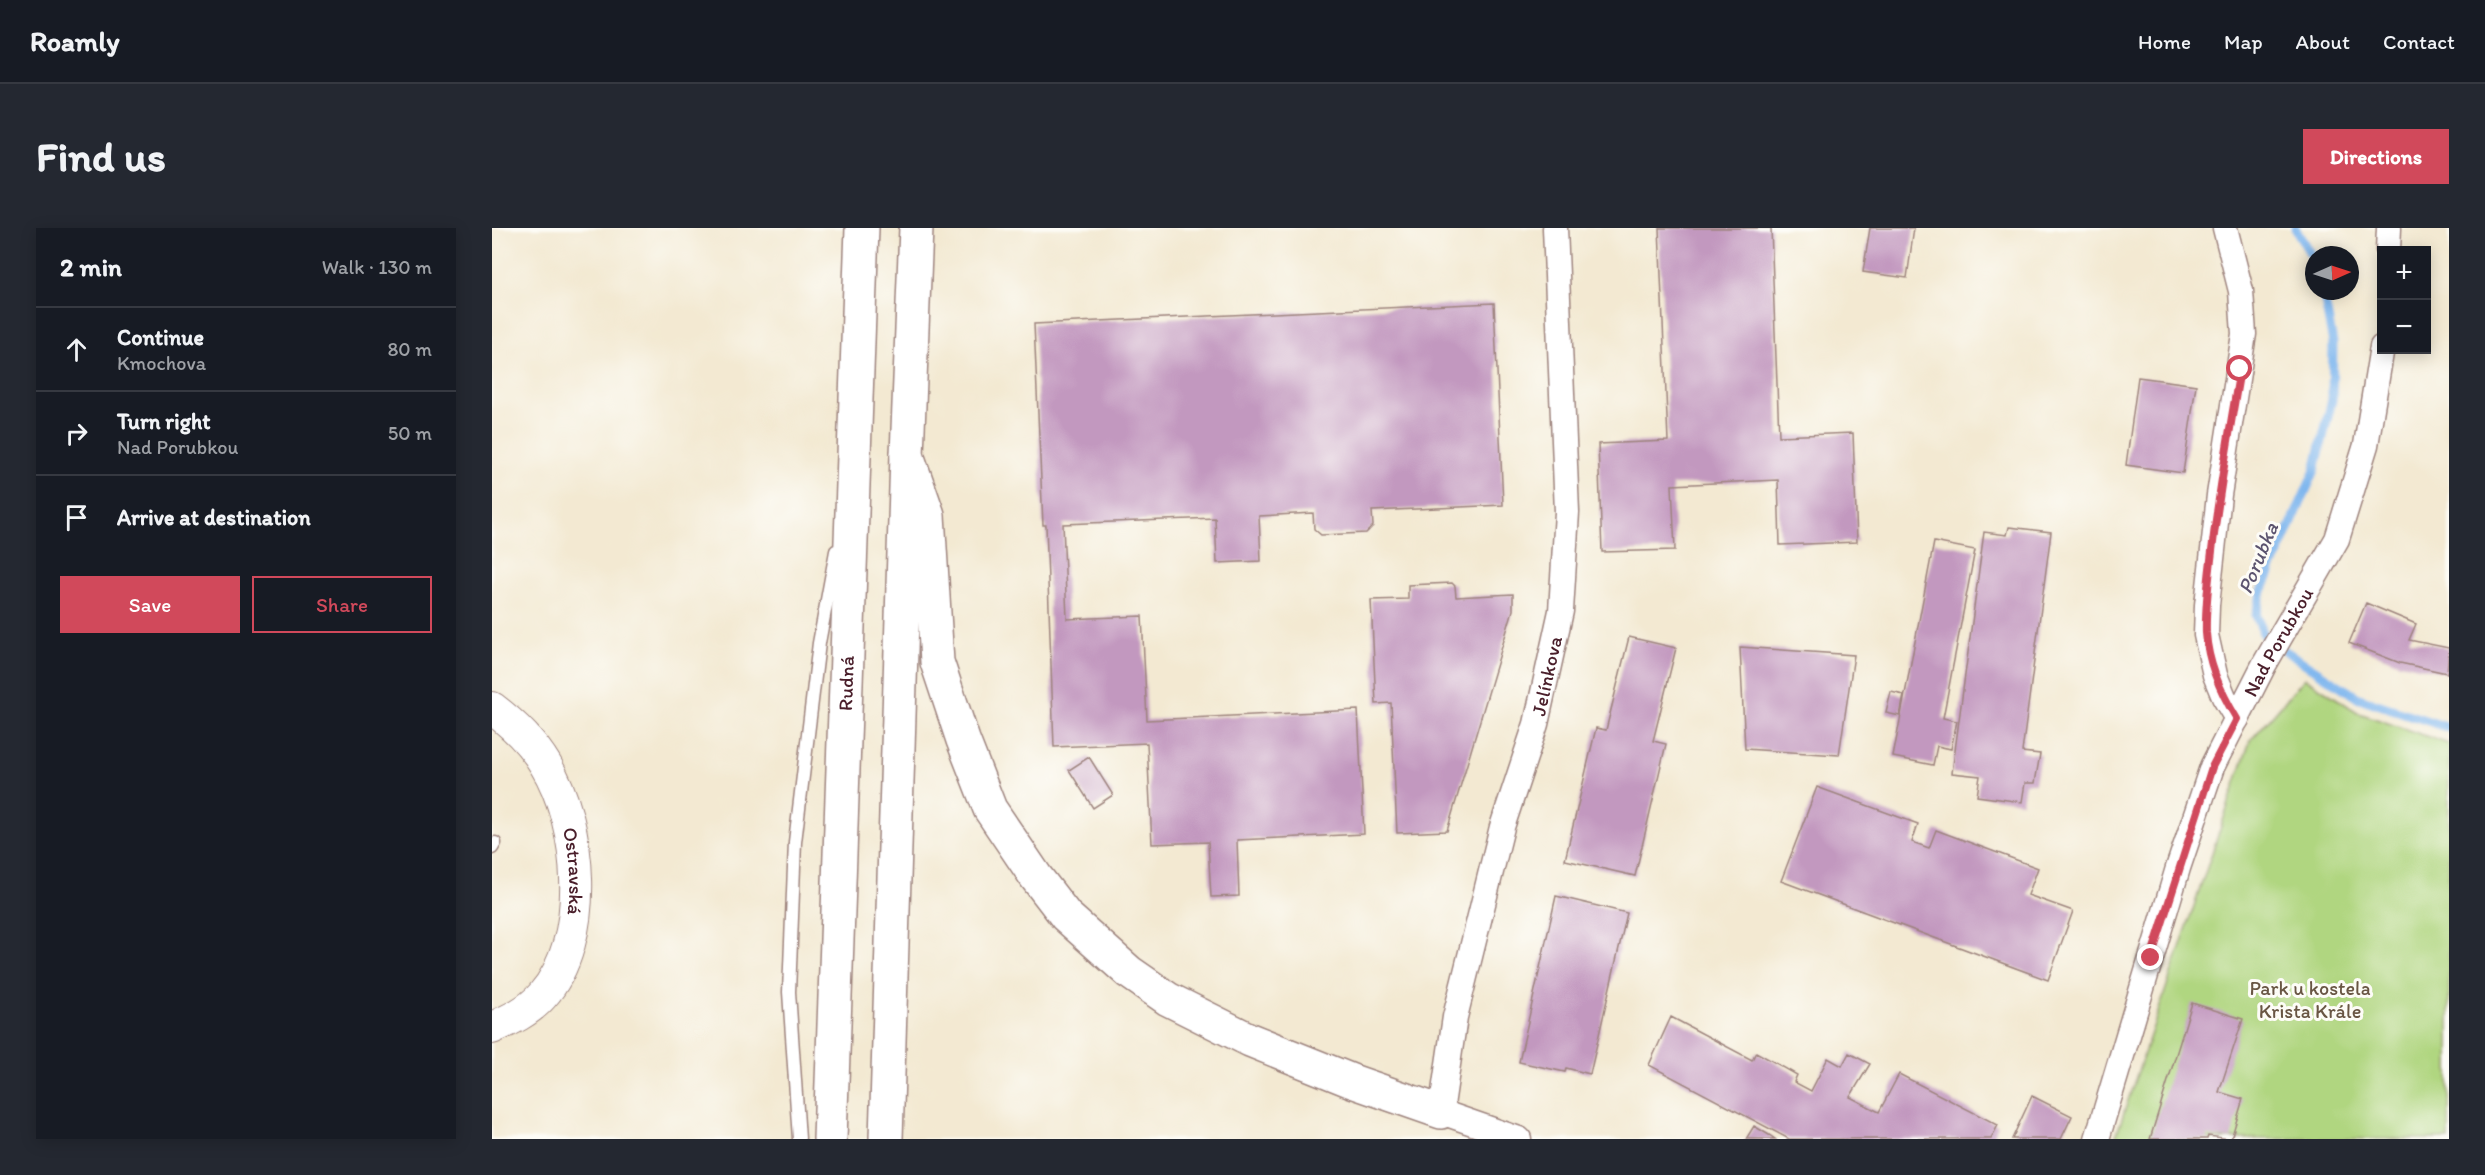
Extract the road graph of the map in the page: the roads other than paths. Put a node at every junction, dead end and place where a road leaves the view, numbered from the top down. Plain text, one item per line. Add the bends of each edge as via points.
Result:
1 (862, 228) edge
2 (916, 228) edge
3 (1555, 228) edge
4 (2225, 228) edge
5 (2390, 228) edge
6 (2388, 246) edge
7 (2381, 354) edge
8 (906, 455) junction
9 (853, 464) junction
10 (492, 708) edge
11 (2237, 719) junction
12 (492, 1028) edge
13 (1441, 1112) junction
14 (799, 1139) edge
15 (830, 1139) edge
16 (886, 1139) edge
17 (1519, 1139) edge
18 (2097, 1139) edge

1 - 9 highway, Rudná
2 - 8 highway
3 - 13 street, Jelínkova via 1568,512 1561,612 1536,724 1502,827 1455,1017
4 - 11 street via 2241,291 2244,334 2219,495 2206,634 2215,675
5 - 6 street
7 - 11 street, Nad Porubkou via 2366,445 2337,539
8 - 13 highway via 928,515 937,662 963,740 990,809 1066,916 1130,972 1168,999 1250,1040
8 - 16 highway
9 - 14 lane via 819,643 795,842 789,992
9 - 15 highway, Rudná
10 - 12 street, Ostravská via 536,750 555,782 570,835 575,897 573,928 550,986 532,1005
11 - 18 street, Nad Porubkou via 2212,767 2193,823
13 - 17 street

